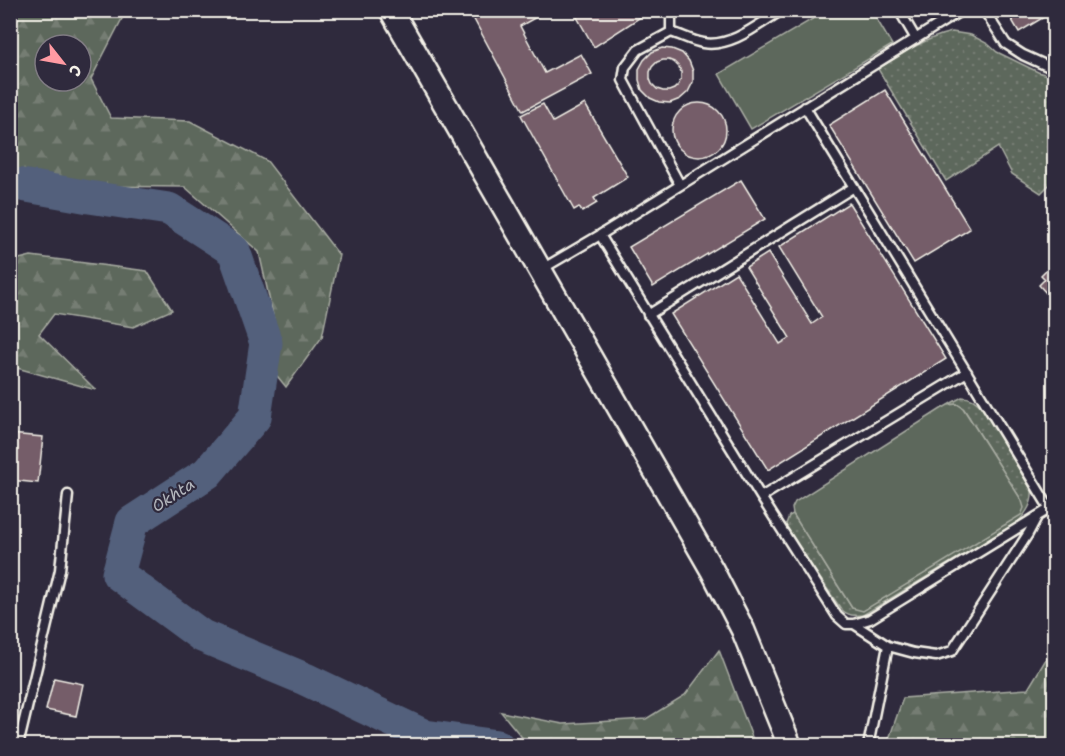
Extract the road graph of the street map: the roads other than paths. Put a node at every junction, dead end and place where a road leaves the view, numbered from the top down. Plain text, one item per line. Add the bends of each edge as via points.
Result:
1 (391, 10) edge
2 (671, 10) edge
3 (782, 10) edge
4 (899, 10) edge
5 (962, 10) edge
6 (984, 10) edge
7 (671, 32) junction
8 (916, 39) junction
9 (1054, 69) edge
10 (805, 107) junction
11 (680, 185) junction
12 (854, 187) junction
13 (600, 235) junction
14 (539, 271) junction
15 (648, 315) junction
16 (967, 372) junction
17 (68, 495) dead end
18 (761, 497) junction
19 (1052, 507) edge
20 (1037, 517) junction
21 (854, 624) junction
22 (888, 646) junction
23 (18, 746) edge
24 (789, 746) edge
25 (868, 746) edge

1 - 14 main road
2 - 7 lane
3 - 7 lane via 722,43 704,43
4 - 8 lane
5 - 8 lane
6 - 9 lane via 1006,44
7 - 11 lane via 638,50 625,67 623,80
8 - 10 lane
10 - 11 lane
10 - 12 lane
11 - 13 lane
12 - 15 lane
12 - 16 lane
13 - 14 lane
13 - 15 lane
14 - 24 main road via 712,570 743,630
15 - 18 lane
16 - 18 lane
16 - 19 lane
17 - 23 lane via 60,570
18 - 21 lane via 837,616 846,624
19 - 20 lane
20 - 21 lane via 870,620
20 - 22 lane via 952,651 936,656
21 - 22 lane
22 - 25 lane

